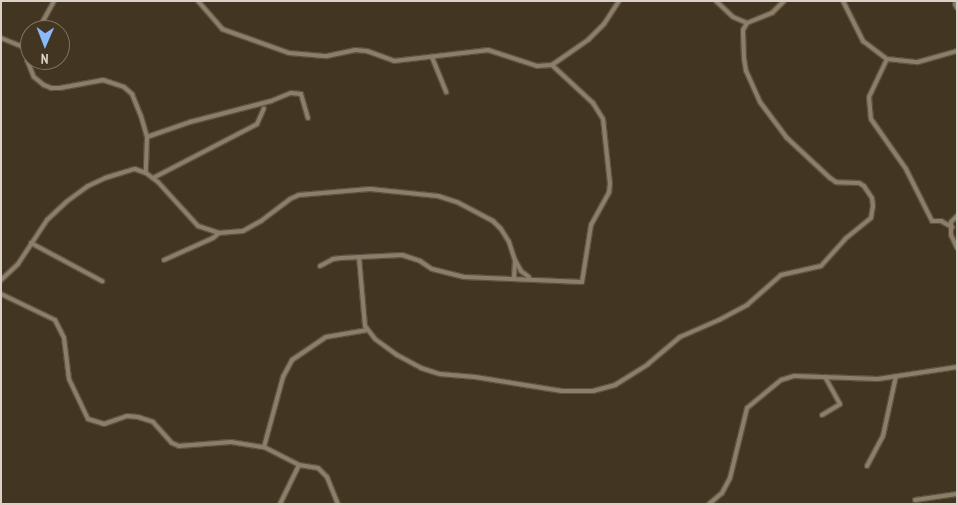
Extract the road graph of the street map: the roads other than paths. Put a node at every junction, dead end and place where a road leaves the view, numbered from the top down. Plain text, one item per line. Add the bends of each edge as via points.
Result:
1 (54, 1) edge
2 (198, 1) edge
3 (619, 1) edge
4 (716, 1) edge
5 (784, 1) edge
6 (843, 1) edge
7 (44, 20) edge
8 (747, 23) junction
9 (1, 38) edge
10 (20, 46) edge
11 (957, 51) edge
12 (432, 57) junction
13 (886, 59) junction
14 (552, 65) junction
15 (31, 70) edge
16 (446, 92) dead end
17 (264, 108) dead end
18 (308, 118) dead end
19 (147, 137) junction
20 (146, 173) junction
21 (153, 178) junction
22 (957, 216) edge
23 (952, 227) junction
24 (219, 233) junction
25 (30, 243) junction
26 (957, 248) edge
27 (359, 257) junction
28 (164, 260) dead end
29 (515, 260) junction
30 (320, 266) dead end
31 (521, 270) junction
32 (516, 278) junction
33 (530, 278) junction
34 (1, 280) edge
35 (102, 281) dead end
36 (1, 294) edge
37 (367, 330) junction
38 (957, 367) edge
39 (896, 376) junction
40 (826, 377) junction
41 (822, 415) dead end
42 (264, 447) junction
43 (299, 465) junction
44 (867, 466) dead end
45 (957, 494) edge
46 (915, 500) dead end
47 (280, 504) edge
48 (338, 504) edge
49 (709, 504) edge

1 - 7 street
2 - 12 street via 222,29 278,51 326,56 367,51 394,61
3 - 14 street via 604,24 588,40
4 - 8 street via 733,17
5 - 8 street via 772,13
6 - 13 street via 862,41
8 - 37 street via 743,30 744,59 760,102 787,138 830,178 836,182 864,186 872,198 871,218 821,266 781,275 747,305 680,337 628,378 607,388 593,390 562,390 433,372 396,355
9 - 10 street
11 - 13 street via 918,62
12 - 14 street via 488,50 537,66
12 - 16 street
13 - 23 street via 870,97 871,119 906,169 932,220
14 - 33 street via 593,103 603,120 610,184 591,226 582,282
15 - 19 street via 34,77 51,88 91,80 124,87 137,102
17 - 21 street via 257,124
18 - 19 street via 301,94 291,93
19 - 20 street
20 - 21 street
20 - 25 street via 126,170 88,186 47,220
21 - 24 street via 198,226
22 - 23 street via 951,222
23 - 26 street via 951,234
24 - 28 street
24 - 29 street via 243,231 300,195 370,189 409,191 457,202 493,221 509,242
25 - 34 street via 18,264
25 - 35 street
27 - 30 street via 333,259
27 - 32 street via 402,255 454,275
27 - 37 street
29 - 31 street
29 - 32 street
31 - 32 street
31 - 33 street
32 - 33 street
36 - 42 street via 55,320 64,338 70,379 88,419 104,424 127,416 138,417 153,422 172,443 179,446 231,442
37 - 42 street via 326,337 292,360 283,377
38 - 39 street
39 - 40 street via 878,379
39 - 44 street via 883,436
40 - 41 street via 840,404
40 - 49 street via 785,378 749,405 730,478 722,493
42 - 43 street
43 - 47 street
43 - 48 street via 323,472
45 - 46 street

